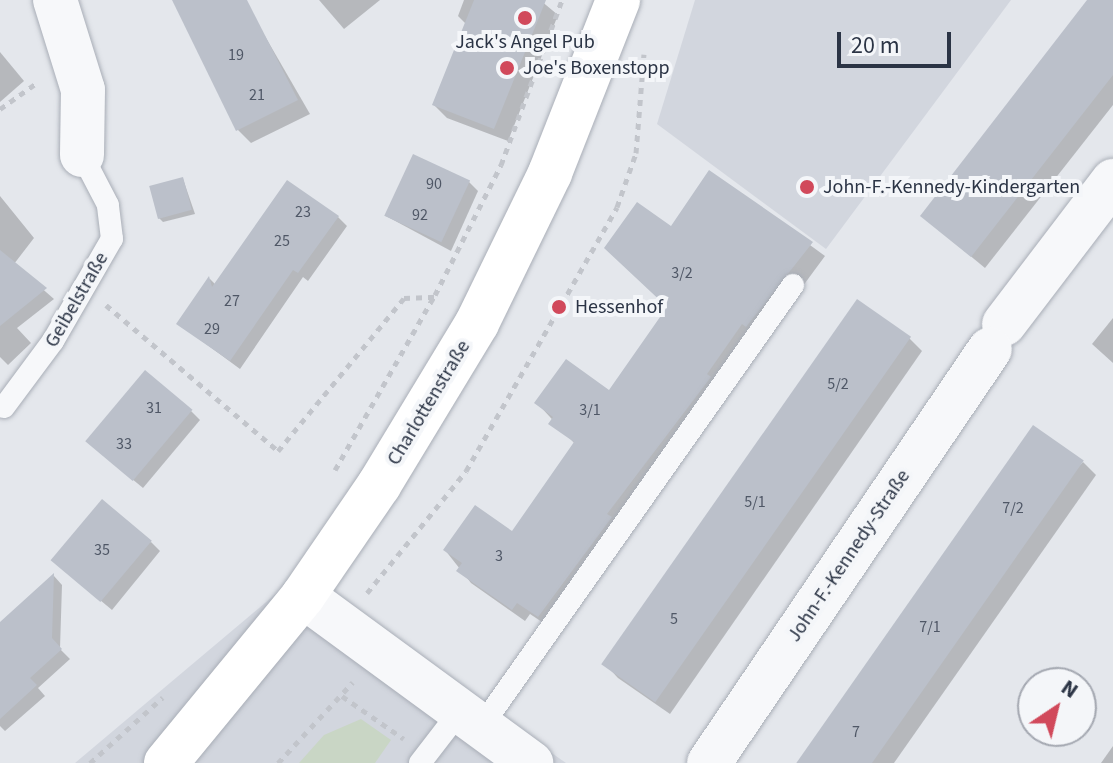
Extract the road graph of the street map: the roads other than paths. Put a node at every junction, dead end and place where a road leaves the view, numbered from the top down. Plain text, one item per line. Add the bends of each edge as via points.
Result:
1 (55, 0) edge
2 (618, 0) edge
3 (82, 155) joint
4 (1113, 181) edge
5 (793, 285) dead end
6 (4, 407) dead end
7 (303, 596) junction
8 (471, 719) junction
9 (423, 759) edge
10 (166, 763) edge
11 (531, 763) edge
12 (709, 763) edge

1 - 3 street, Geibelstraße via 83,90
2 - 7 main road, Charlottenstraße via 550,173 477,323 379,485
3 - 6 lane, Geibelstraße via 113,222 112,239 86,290
4 - 12 street, John-F.-Kennedy-Straße via 997,337
5 - 8 lane
7 - 8 street
7 - 10 main road, Charlottenstraße
8 - 9 lane
8 - 11 street

